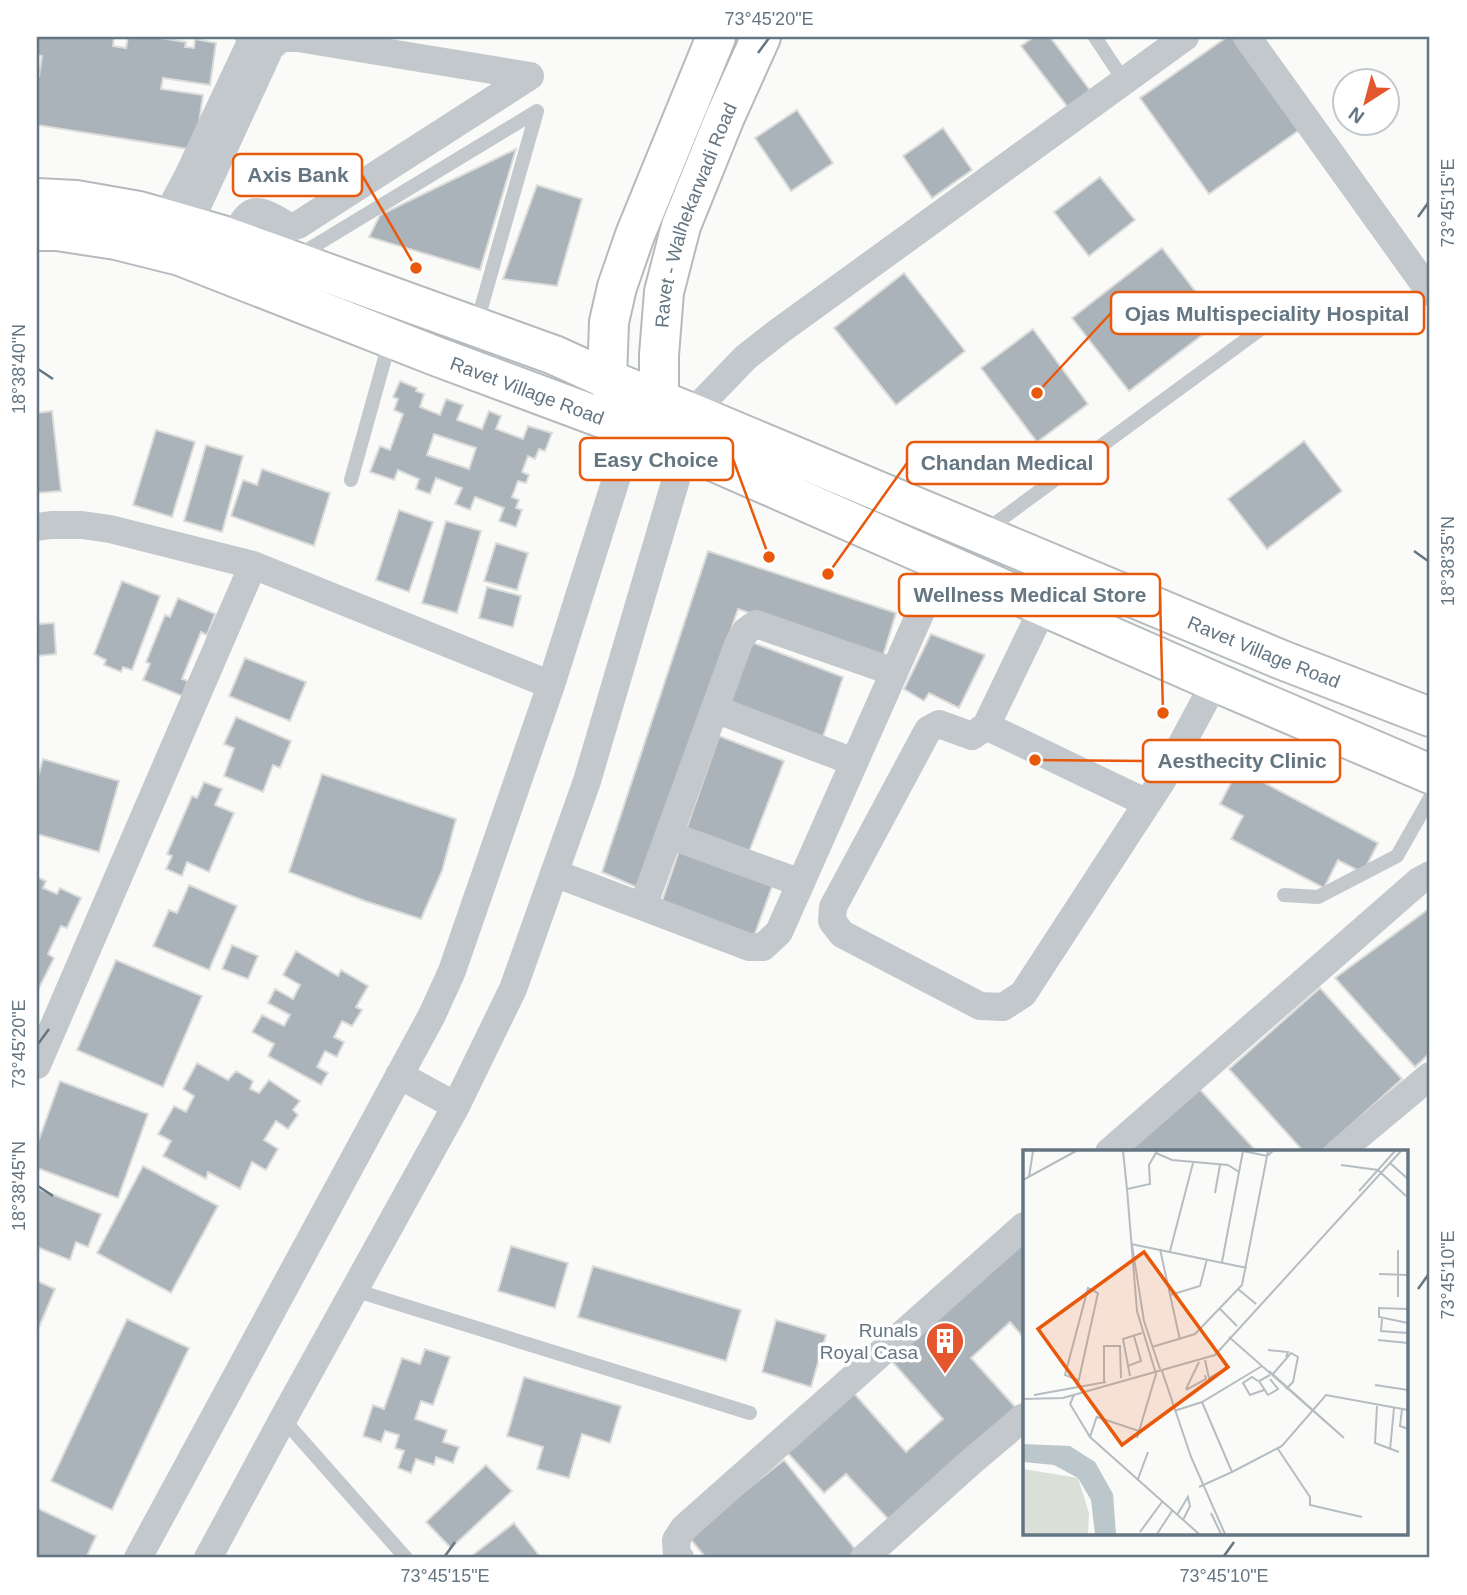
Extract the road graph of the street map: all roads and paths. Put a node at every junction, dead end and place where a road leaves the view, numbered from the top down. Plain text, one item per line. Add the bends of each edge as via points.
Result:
1 (249, 37) edge
2 (716, 37) edge
3 (761, 37) edge
4 (1095, 37) edge
5 (1185, 37) edge
6 (1247, 37) edge
7 (1124, 81) junction
8 (37, 198) edge
9 (177, 223) junction
10 (37, 232) edge
11 (232, 239) junction
12 (292, 260) junction
13 (1430, 292) edge
14 (475, 327) junction
15 (1258, 331) dead end
16 (390, 339) junction
17 (607, 379) junction
18 (679, 421) junction
19 (632, 429) junction
20 (351, 480) dead end
21 (37, 527) edge
22 (981, 534) junction
23 (943, 562) junction
24 (253, 565) junction
25 (1044, 606) junction
26 (894, 672) junction
27 (1215, 682) junction
28 (551, 685) junction
29 (715, 709) junction
30 (1430, 717) edge
31 (986, 726) junction
32 (854, 762) junction
33 (1430, 774) edge
34 (1430, 798) edge
35 (1147, 803) junction
36 (669, 835) junction
37 (555, 873) junction
38 (1430, 875) edge
39 (801, 883) junction
40 (1284, 895) dead end
41 (643, 906) junction
42 (44, 1028) edge
43 (37, 1065) edge
44 (399, 1075) junction
45 (1430, 1076) edge
46 (456, 1106) junction
47 (1111, 1150) edge
48 (1341, 1150) edge
49 (1023, 1227) edge
50 (354, 1290) junction
51 (750, 1413) dead end
52 (1023, 1418) edge
53 (283, 1419) junction
54 (138, 1558) edge
55 (208, 1558) edge
56 (406, 1558) edge
57 (680, 1558) edge
58 (864, 1558) edge

1 - 9 street via 251,42 188,176
2 - 17 main road, Ravet - Walhekarwadi Road via 617,287 609,321
3 - 18 main road, Ravet - Walhekarwadi Road via 681,226 664,292 659,355
4 - 7 lane
5 - 7 street
6 - 13 street
7 - 18 street via 778,332
8 - 9 main road, Ravet Village Road via 139,211
9 - 11 main road, Ravet Village Road
9 - 11 street via 270,48 281,38 298,37 530,76 298,225 291,227 255,212
10 - 16 main road, Ravet Village Road via 57,230 180,256
11 - 12 main road, Ravet Village Road
12 - 14 main road, Ravet Village Road
12 - 14 lane via 537,111
14 - 17 main road, Ravet Village Road
15 - 22 lane
16 - 19 main road, Ravet Village Road
16 - 20 lane
17 - 18 main road, Ravet Village Road
17 - 19 main road
18 - 19 main road, Ravet Village Road
18 - 22 main road, Ravet Village Road
18 - 23 main road, Ravet Village Road
18 - 37 street via 587,781
19 - 28 street
21 - 24 street via 110,529
22 - 30 main road, Ravet Village Road
23 - 25 main road, Ravet Village Road
23 - 26 street
24 - 28 street
24 - 42 street
25 - 27 main road, Ravet Village Road
25 - 31 street
26 - 29 street via 757,624 739,642
26 - 32 street
27 - 33 main road, Ravet Village Road
27 - 35 street
28 - 44 street via 452,971
29 - 32 street
29 - 36 street
31 - 35 street
31 - 35 street via 972,736 939,724 928,730 833,906 832,921 842,934 980,1006 1003,1007 1023,994
32 - 39 street
34 - 40 lane via 1397,856 1318,897
36 - 39 street
36 - 41 street
37 - 41 street
37 - 46 street via 513,989
38 - 47 street
39 - 41 street via 779,932 762,947 749,947
42 - 43 street
44 - 46 street
44 - 54 street
45 - 48 street
46 - 50 street
49 - 57 street via 684,1528 676,1540
50 - 51 lane
50 - 53 street
52 - 58 street
53 - 55 street
53 - 56 lane

